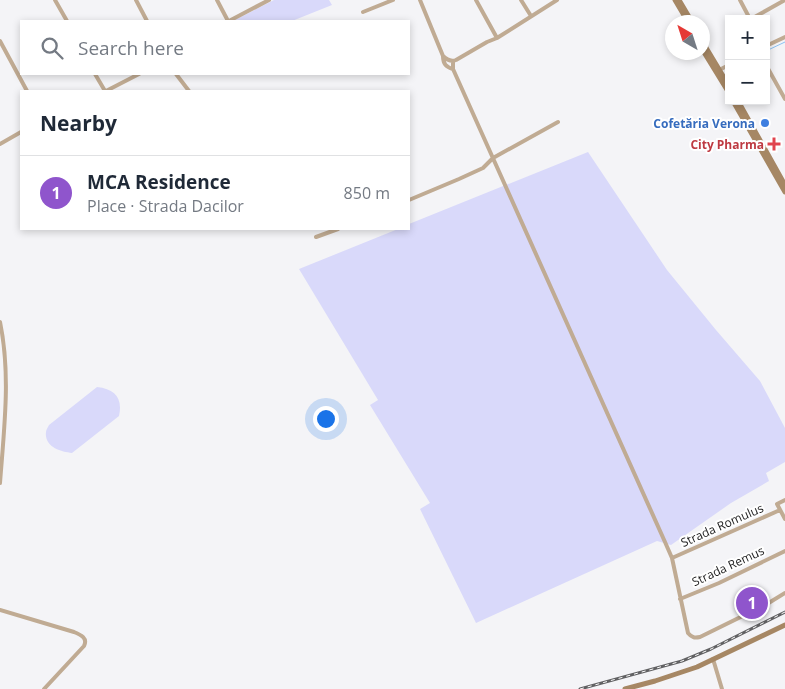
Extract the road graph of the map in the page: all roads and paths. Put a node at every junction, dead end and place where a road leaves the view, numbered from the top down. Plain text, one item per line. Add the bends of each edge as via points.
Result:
1 (55, 0) edge
2 (136, 0) edge
3 (217, 0) edge
4 (269, 0) edge
5 (392, 0) edge
6 (420, 0) edge
7 (476, 0) edge
8 (521, 0) edge
9 (557, 0) edge
10 (675, 0) edge
11 (680, 0) edge
12 (740, 0) edge
13 (785, 0) edge
14 (364, 12) dead end
15 (684, 15) edge
16 (688, 15) edge
17 (748, 15) edge
18 (757, 15) edge
19 (531, 16) junction
20 (66, 20) edge
21 (146, 20) edge
22 (227, 20) edge
23 (230, 20) edge
24 (785, 37) edge
25 (497, 38) junction
26 (0, 41) edge
27 (770, 44) edge
28 (710, 55) edge
29 (443, 56) junction
30 (709, 60) edge
31 (454, 61) junction
32 (725, 67) edge
33 (453, 69) junction
34 (719, 70) junction
35 (770, 72) edge
36 (96, 75) edge
37 (137, 75) edge
38 (177, 75) edge
39 (725, 80) edge
40 (725, 86) edge
41 (26, 90) edge
42 (104, 90) edge
43 (107, 90) edge
44 (188, 90) edge
45 (785, 99) edge
46 (735, 105) edge
47 (740, 105) edge
48 (558, 122) dead end
49 (20, 133) edge
50 (0, 144) edge
51 (493, 158) junction
52 (785, 185) edge
53 (785, 192) edge
54 (410, 200) edge
55 (336, 230) edge
56 (316, 238) dead end
57 (0, 322) edge
58 (2, 444) edge
59 (0, 483) edge
60 (785, 500) edge
61 (780, 510) junction
62 (785, 519) edge
63 (785, 551) edge
64 (672, 558) junction
65 (785, 593) edge
66 (680, 599) junction
67 (0, 610) edge
68 (785, 625) edge
69 (713, 659) junction
70 (44, 689) edge
71 (625, 689) edge
72 (722, 689) edge

1 - 20 street
2 - 21 street
3 - 22 street
4 - 23 street
5 - 14 street
6 - 29 street
7 - 25 street
8 - 19 street
9 - 19 street
10 - 15 main road
11 - 16 main road
12 - 17 street
13 - 18 street
19 - 25 street
24 - 27 street
25 - 31 street
26 - 41 street
28 - 34 main road
29 - 31 street
29 - 33 street via 446,67
30 - 40 main road
31 - 33 street
32 - 34 street
33 - 51 street
34 - 39 main road
35 - 45 street
36 - 42 street
37 - 43 street
38 - 44 street
46 - 53 main road
47 - 52 main road
48 - 51 street
49 - 50 street
51 - 54 street via 483,168
51 - 64 street
55 - 56 street
57 - 58 street via 6,380
58 - 59 street
60 - 61 street via 777,504
61 - 62 street
61 - 64 street, Strada Romulus
63 - 66 street, Strada Remus via 719,584
64 - 66 street
65 - 66 street via 695,638 687,629
67 - 70 street via 84,637 84,646
68 - 69 main road
69 - 71 main road via 684,672
69 - 72 street

